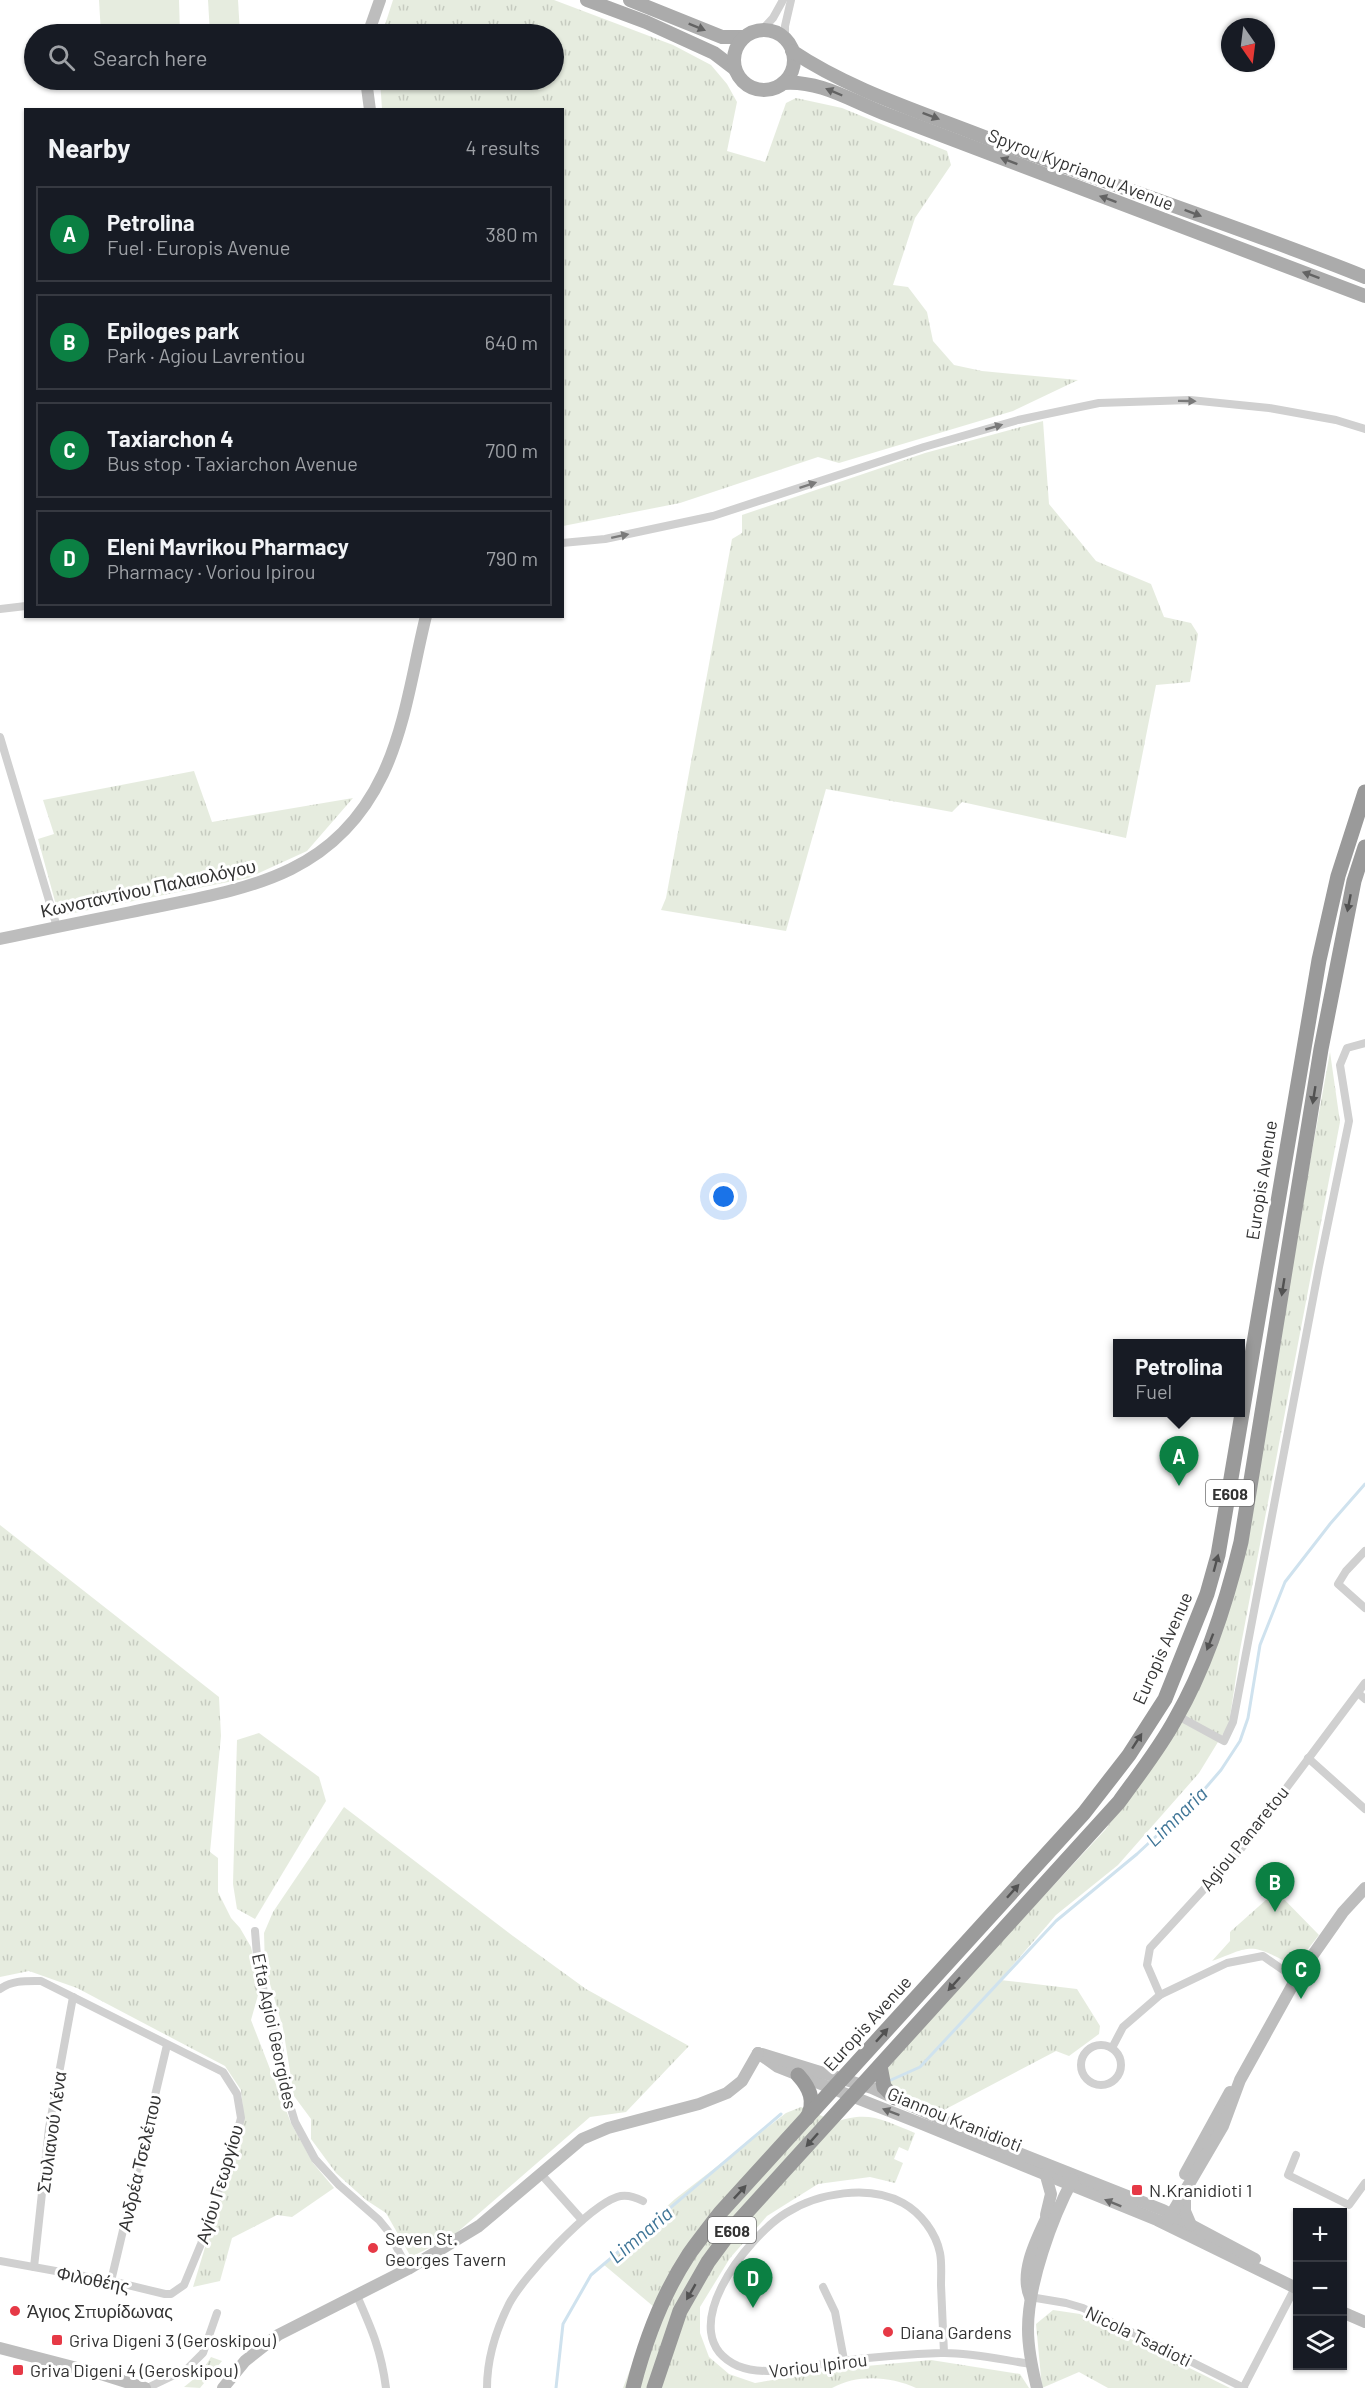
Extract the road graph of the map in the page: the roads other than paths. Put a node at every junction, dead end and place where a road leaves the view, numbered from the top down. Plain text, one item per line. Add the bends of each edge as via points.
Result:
1 (380, 0) edge
2 (587, 0) edge
3 (630, 0) edge
4 (783, 0) edge
5 (791, 0) edge
6 (372, 24) edge
7 (762, 30) junction
8 (744, 37) junction
9 (788, 45) junction
10 (735, 69) junction
11 (783, 82) junction
12 (367, 90) edge
13 (370, 108) edge
14 (1365, 278) edge
15 (1365, 296) edge
16 (1365, 429) edge
17 (564, 543) edge
18 (24, 606) edge
19 (0, 609) edge
20 (426, 618) edge
21 (0, 737) edge
22 (1365, 792) edge
23 (1365, 847) edge
24 (57, 927) junction
25 (0, 939) edge
26 (1365, 1043) edge
27 (1245, 1403) edge
28 (1243, 1417) edge
29 (1365, 1551) edge
30 (1365, 1608) edge
31 (1365, 1683) edge
32 (1362, 1696) edge
33 (1178, 1716) junction
34 (1308, 1758) junction
35 (1365, 1809) edge
36 (1365, 1888) edge
37 (255, 1931) dead end
38 (1296, 1979) junction
39 (0, 1989) edge
40 (1160, 1995) junction
41 (73, 1996) junction
42 (167, 2045) junction
43 (1112, 2048) junction
44 (758, 2053) junction
45 (880, 2066) junction
46 (798, 2076) junction
47 (1240, 2080) junction
48 (838, 2084) junction
49 (856, 2090) junction
50 (895, 2098) junction
51 (805, 2120) junction
52 (1296, 2155) dead end
53 (541, 2174) junction
54 (1046, 2176) junction
55 (1069, 2178) junction
56 (1365, 2183) edge
57 (1185, 2189) junction
58 (643, 2201) dead end
59 (1164, 2217) junction
60 (582, 2220) junction
61 (1045, 2222) junction
62 (1191, 2225) junction
63 (0, 2261) edge
64 (34, 2267) junction
65 (408, 2269) junction
66 (111, 2281) junction
67 (1293, 2284) edge
68 (1293, 2284) edge
69 (184, 2285) joint
70 (823, 2287) dead end
71 (1293, 2294) edge
72 (357, 2296) junction
73 (1030, 2297) junction
74 (217, 2313) dead end
75 (0, 2348) edge
76 (944, 2353) junction
77 (844, 2360) junction
78 (1031, 2364) junction
79 (146, 2388) edge
80 (223, 2388) edge
81 (386, 2388) edge
82 (486, 2388) edge
83 (633, 2388) edge
84 (654, 2388) edge
85 (1037, 2388) edge
86 (1244, 2388) edge

1 - 6 main road
2 - 10 main road via 714,53
3 -> 8 main road via 722,37
4 - 7 street
5 - 9 street via 785,26
7 - 8 main road
7 - 9 main road via 777,33
8 - 10 main road via 735,52
9 - 11 main road via 792,68
9 -> 14 main road, Spyrou Kyprianou Avenue via 822,69 872,93
10 - 11 main road via 754,88 769,89
15 -> 11 main road, Spyrou Kyprianou Avenue via 815,85
12 - 13 main road
17 -> 16 street via 605,539 713,516 924,447 1018,420 1099,403 1190,400 1269,408
18 - 19 street
20 - 24 main road, Κωνσταντίνου Παλαιολόγου via 392,753 371,794 330,845 284,874 242,889
21 - 24 street
27 -> 22 highway, Europis Avenue / E608 via 1319,960 1338,876
23 -> 33 highway, Europis Avenue / E608 via 1352,892 1321,1049 1241,1542 1223,1605
24 - 25 main road, Κωνσταντίνου Παλαιολόγου
26 - 33 street via 1347,1048 1340,1065 1349,1121 1233,1722 1224,1742
48 -> 28 highway, Europis Avenue / E608 via 1084,1813 1129,1755 1165,1699 1208,1594
29 - 30 street via 1338,1584
31 - 32 street, Agiou Panaretou
32 - 34 street, Agiou Panaretou
33 -> 45 highway, Europis Avenue / E608 via 1119,1802
34 - 35 street
34 - 40 street, Agiou Panaretou via 1240,1850 1150,1948 1147,1965
36 - 38 main road via 1343,1912
37 - 65 street, Efta Agioi Georgides via 268,2013 295,2122 315,2159 388,2231
38 - 40 street via 1263,1956 1227,1962
38 - 47 main road
39 - 41 street, Αγίου Γεωργίου via 9,1983 41,1981
40 - 43 street via 1123,2027
41 - 42 street, Αγίου Γεωργίου
41 - 64 street, Στυλιανού Λένα via 49,2128
42 - 66 street, Ανδρέα Τσελέπου
42 - 69 street, Αγίου Γεωργίου via 223,2072 237,2094 241,2118
43 - 43 street via 1120,2062 1117,2076 1105,2084 1090,2081 1081,2069 1084,2054 1097,2046
44 - 46 main road via 773,2066
44 - 48 main road
44 - 53 main road via 748,2075 727,2093 592,2134
45 - 49 highway, Europis Avenue / E608
45 - 50 highway via 884,2087
46 - 48 main road
46 - 51 highway via 807,2086 812,2103
47 - 57 main road via 1223,2126
47 - 59 main road
48 - 49 main road, Giannou Kranidioti
48 - 51 highway, Europis Avenue / E608
49 - 50 main road, Giannou Kranidioti
54 -> 49 main road, Giannou Kranidioti
49 -> 84 highway, Europis Avenue / E608 via 736,2224 708,2262 680,2311
50 - 55 main road, Giannou Kranidioti
83 -> 51 highway, Europis Avenue / E608 via 664,2299 689,2254 720,2213
52 - 56 street via 1288,2175 1349,2205
53 - 60 street
53 - 65 main road via 479,2226
54 - 55 main road, Giannou Kranidioti
54 - 61 main road via 1051,2194
55 - 59 main road, Giannou Kranidioti
55 - 61 main road
55 - 73 main road
57 - 59 main road
57 - 62 main road via 1185,2211
58 - 60 street via 617,2197
59 - 62 main road, Giannou Kranidioti
59 - 67 main road, Giannou Kranidioti
60 - 82 street via 510,2301 488,2362
61 - 73 main road via 1026,2277
62 - 68 main road, Giannou Kranidioti
63 - 64 street, Φιλοθέης
64 - 66 street, Φιλοθέης
65 - 72 main road
66 - 69 street, Φιλοθέης via 165,2294
70 - 77 street via 835,2312
71 - 86 street
72 - 80 main road via 278,2335 245,2361
72 - 81 street via 378,2343
73 - 78 main road
73 - 86 street, Nicola Tsadioti via 1083,2308
74 - 79 street via 203,2353 187,2369
75 - 79 main road
76 - 77 street, Voriou Ipirou
76 - 77 street, Voriou Ipirou via 940,2253 933,2235 922,2218 892,2196 863,2192 803,2205 766,2228 727,2279 711,2312 718,2347 728,2360 748,2370 764,2372
76 - 78 street, Voriou Ipirou
78 - 85 main road

